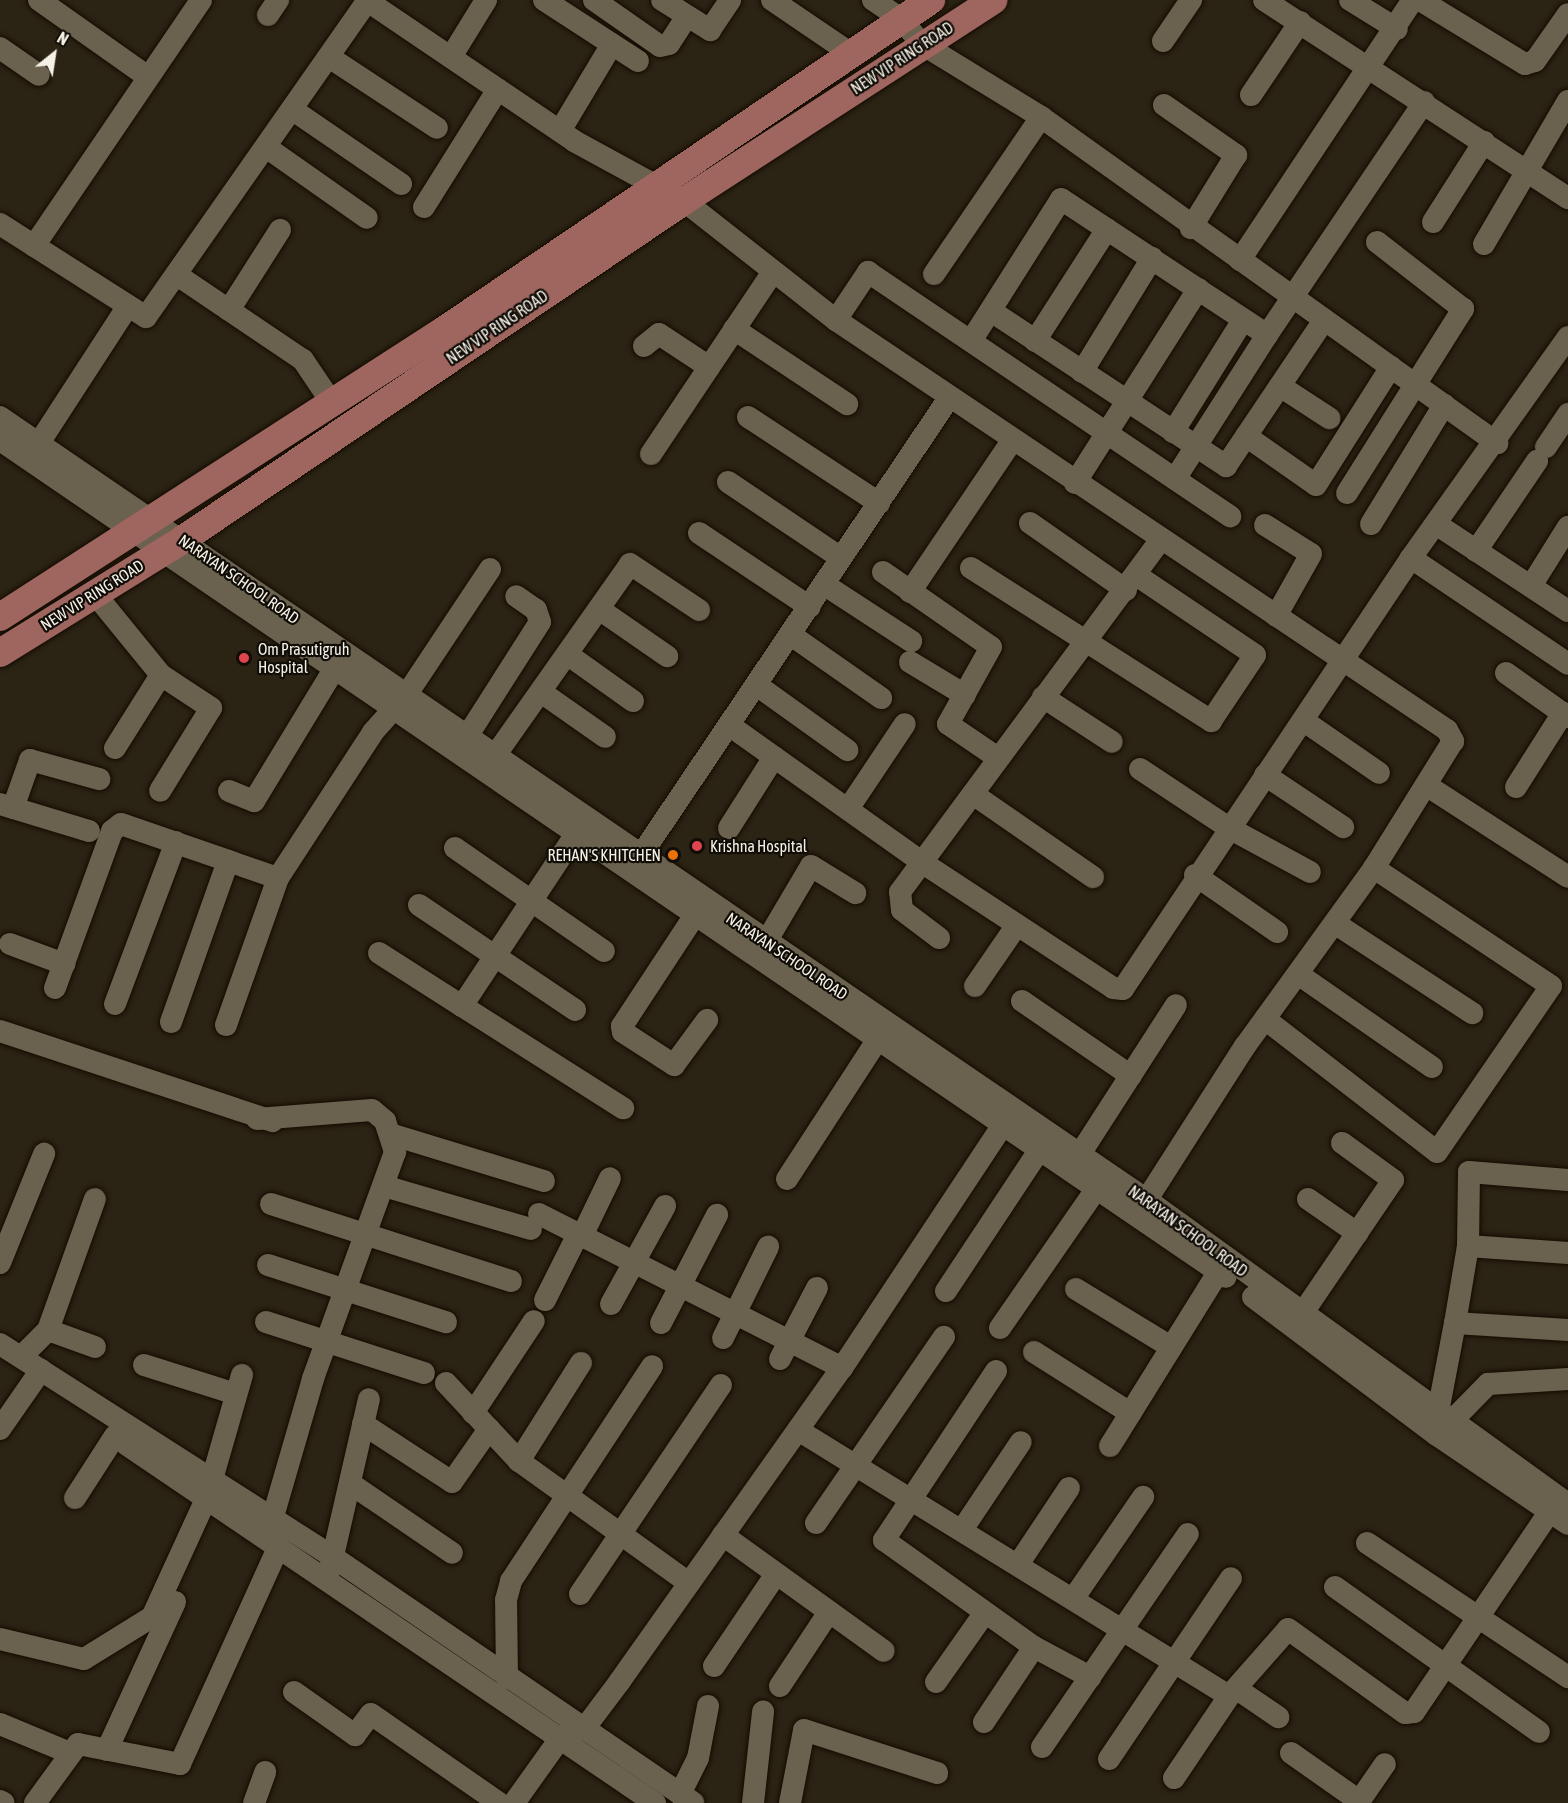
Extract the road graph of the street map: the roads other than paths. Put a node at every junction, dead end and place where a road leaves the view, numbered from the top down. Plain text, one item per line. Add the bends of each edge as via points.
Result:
1 (39, 0) edge
2 (201, 0) edge
3 (366, 0) edge
4 (486, 0) edge
5 (594, 0) edge
6 (662, 0) edge
7 (730, 0) edge
8 (772, 0) edge
9 (873, 0) edge
10 (931, 0) edge
11 (994, 0) edge
12 (1191, 0) edge
13 (1264, 0) edge
14 (1350, 0) edge
15 (1413, 0) edge
16 (1419, 0) edge
17 (554, 3) edge
18 (1568, 14) edge
19 (687, 16) junction
20 (900, 18) junction
21 (1300, 22) junction
22 (1396, 28) junction
23 (1163, 41) dead end
24 (612, 44) junction
25 (922, 45) junction
26 (0, 48) edge
27 (853, 55) junction
28 (329, 57) junction
29 (451, 57) junction
30 (638, 61) dead end
31 (1372, 67) junction
32 (39, 75) dead end
33 (148, 77) junction
34 (498, 89) junction
35 (1251, 95) dead end
36 (1568, 101) edge
37 (1424, 102) junction
38 (1164, 105) dead end
39 (292, 110) junction
40 (1041, 117) junction
41 (437, 128) dead end
42 (560, 131) junction
43 (1484, 142) junction
44 (266, 147) junction
45 (1527, 171) junction
46 (401, 184) dead end
47 (659, 187) junction
48 (1568, 198) edge
49 (684, 201) junction
50 (424, 207) dead end
51 (367, 218) dead end
52 (1434, 222) dead end
53 (0, 224) edge
54 (1191, 228) junction
55 (1107, 229) junction
56 (280, 230) dead end
57 (1377, 242) dead end
58 (1484, 244) dead end
59 (34, 246) junction
60 (1152, 258) junction
61 (1240, 260) junction
62 (773, 272) junction
63 (934, 274) dead end
64 (177, 275) junction
65 (1197, 289) junction
66 (1292, 297) junction
67 (128, 306) junction
68 (229, 310) junction
69 (991, 311) junction
70 (836, 320) junction
71 (1243, 320) junction
72 (1324, 320) junction
73 (734, 329) junction
74 (1267, 335) junction
75 (1035, 340) junction
76 (971, 341) junction
77 (644, 345) dead end
78 (1564, 353) edge
79 (708, 367) junction
80 (1391, 367) junction
81 (1082, 372) junction
82 (1413, 383) junction
83 (1280, 386) junction
84 (949, 399) junction
85 (1127, 402) junction
86 (332, 403) junction
87 (847, 404) dead end
88 (1444, 405) junction
89 (1568, 414) edge
90 (0, 417) edge
91 (748, 417) dead end
92 (1329, 418) dead end
93 (1173, 432) junction
94 (1107, 433) junction
95 (1246, 436) junction
96 (0, 440) edge
97 (1012, 441) junction
98 (1497, 442) junction
99 (39, 443) junction
100 (1196, 446) junction
101 (651, 454) dead end
102 (1175, 479) junction
103 (728, 482) dead end
104 (1075, 483) junction
105 (1347, 493) dead end
106 (879, 503) junction
107 (1230, 516) dead end
108 (1030, 523) dead end
109 (1371, 524) dead end
110 (1436, 524) junction
111 (1264, 525) dead end
112 (145, 526) junction
113 (1568, 527) edge
114 (699, 533) dead end
115 (1160, 541) junction
116 (173, 545) junction
117 (1476, 551) junction
118 (842, 558) junction
119 (1411, 558) junction
120 (971, 568) dead end
121 (490, 569) dead end
122 (883, 572) dead end
123 (1131, 583) junction
124 (825, 585) junction
125 (1531, 586) junction
126 (910, 592) junction
127 (95, 594) junction
128 (516, 596) dead end
129 (810, 607) junction
130 (599, 609) junction
131 (699, 610) dead end
132 (1568, 611) edge
133 (1276, 616) junction
134 (0, 617) edge
135 (791, 635) junction
136 (1084, 642) junction
137 (0, 653) edge
138 (567, 654) junction
139 (667, 656) dead end
140 (1346, 661) junction
141 (1568, 664) edge
142 (335, 668) junction
143 (1506, 673) dead end
144 (161, 675) junction
145 (758, 686) junction
146 (541, 692) junction
147 (965, 695) junction
148 (1043, 697) junction
149 (881, 698) dead end
150 (633, 701) dead end
151 (400, 703) junction
152 (1565, 715) edge
153 (1304, 721) junction
154 (905, 724) dead end
155 (729, 725) junction
156 (468, 735) junction
157 (605, 737) dead end
158 (1112, 742) dead end
159 (115, 748) dead end
160 (847, 750) dead end
161 (774, 757) junction
162 (998, 758) junction
163 (490, 763) junction
164 (1140, 769) dead end
165 (1379, 773) dead end
166 (1266, 775) junction
167 (99, 779) dead end
168 (1426, 784) junction
169 (1516, 787) dead end
170 (160, 791) dead end
171 (229, 791) dead end
172 (973, 794) junction
173 (6, 806) edge
174 (848, 809) junction
175 (729, 828) dead end
176 (1229, 828) junction
177 (1343, 828) dead end
178 (89, 831) dead end
179 (577, 832) junction
180 (176, 842) junction
181 (454, 848) dead end
182 (228, 861) junction
183 (636, 863) junction
184 (923, 863) junction
185 (1374, 868) junction
186 (1310, 872) dead end
187 (1195, 875) junction
188 (1093, 877) dead end
189 (278, 878) junction
190 (1568, 878) edge
191 (855, 893) dead end
192 (530, 900) junction
193 (419, 905) dead end
194 (694, 915) junction
195 (1336, 924) junction
196 (1017, 925) junction
197 (1277, 932) dead end
198 (939, 938) dead end
199 (766, 942) junction
200 (10, 944) dead end
201 (604, 951) dead end
202 (379, 953) dead end
203 (494, 955) junction
204 (64, 964) junction
205 (1298, 974) junction
206 (975, 986) dead end
207 (55, 988) dead end
208 (1560, 992) edge
209 (1022, 1001) dead end
210 (115, 1004) dead end
211 (1176, 1005) dead end
212 (462, 1006) junction
213 (574, 1010) dead end
214 (1472, 1013) dead end
215 (1265, 1019) junction
216 (706, 1020) dead end
217 (171, 1022) dead end
218 (226, 1025) dead end
219 (0, 1031) edge
220 (878, 1039) junction
221 (1432, 1067) dead end
222 (1131, 1076) junction
223 (623, 1108) dead end
224 (1008, 1117) junction
225 (392, 1143) junction
226 (1342, 1143) dead end
227 (1040, 1149) junction
228 (44, 1154) dead end
229 (1080, 1154) junction
230 (610, 1178) dead end
231 (787, 1179) dead end
232 (1568, 1180) edge
233 (544, 1181) dead end
234 (384, 1186) junction
235 (1097, 1188) junction
236 (94, 1199) dead end
237 (1308, 1199) dead end
238 (271, 1204) dead end
239 (665, 1206) dead end
240 (1142, 1207) junction
241 (717, 1215) dead end
242 (1357, 1233) junction
243 (363, 1234) junction
244 (580, 1235) junction
245 (1468, 1246) junction
246 (768, 1247) dead end
247 (1568, 1253) edge
248 (0, 1263) edge
249 (635, 1263) junction
250 (268, 1265) dead end
251 (1219, 1271) junction
252 (511, 1281) dead end
253 (681, 1286) junction
254 (817, 1288) dead end
255 (344, 1289) junction
256 (1076, 1289) dead end
257 (946, 1291) dead end
258 (545, 1300) dead end
259 (611, 1304) dead end
260 (735, 1314) junction
261 (1302, 1314) junction
262 (534, 1321) dead end
263 (266, 1322) dead end
264 (446, 1322) dead end
265 (661, 1323) dead end
266 (1455, 1323) junction
267 (1000, 1328) dead end
268 (1568, 1329) edge
269 (48, 1330) junction
270 (944, 1336) dead end
271 (723, 1338) dead end
272 (326, 1342) junction
273 (0, 1344) edge
274 (95, 1347) dead end
275 (1171, 1347) junction
276 (785, 1350) junction
277 (1034, 1352) dead end
278 (11, 1359) edge
279 (581, 1363) dead end
280 (144, 1365) dead end
281 (652, 1366) dead end
282 (842, 1368) junction
283 (996, 1371) dead end
284 (423, 1373) dead end
285 (37, 1376) junction
286 (1568, 1379) edge
287 (446, 1383) dead end
288 (721, 1385) dead end
289 (369, 1399) dead end
290 (1130, 1413) junction
291 (481, 1421) junction
292 (363, 1424) junction
293 (1442, 1424) junction
294 (0, 1429) edge
295 (798, 1430) junction
296 (115, 1436) junction
297 (1021, 1442) dead end
298 (1110, 1446) dead end
299 (519, 1461) junction
300 (854, 1467) junction
301 (351, 1484) junction
302 (1069, 1488) dead end
303 (210, 1489) junction
304 (1143, 1497) dead end
305 (75, 1498) dead end
306 (568, 1498) junction
307 (909, 1502) junction
308 (1562, 1513) edge
309 (272, 1520) junction
310 (816, 1522) dead end
311 (964, 1527) junction
312 (620, 1534) junction
313 (1188, 1534) dead end
314 (723, 1535) junction
315 (1367, 1543) dead end
316 (279, 1546) junction
317 (452, 1553) dead end
318 (1019, 1563) junction
319 (330, 1567) junction
320 (776, 1574) junction
321 (1232, 1578) dead end
322 (185, 1582) dead end
323 (689, 1583) junction
324 (1335, 1587) dead end
325 (580, 1594) dead end
326 (1073, 1599) junction
327 (829, 1612) junction
328 (984, 1614) junction
329 (1479, 1618) junction
330 (1123, 1629) junction
331 (0, 1639) edge
332 (1034, 1647) junction
333 (884, 1651) dead end
334 (1175, 1662) junction
335 (714, 1666) dead end
336 (1445, 1666) junction
337 (1089, 1677) junction
338 (1568, 1677) edge
339 (507, 1678) junction
340 (936, 1682) dead end
341 (780, 1686) dead end
342 (294, 1692) dead end
343 (1233, 1692) junction
344 (708, 1706) dead end
345 (763, 1712) dead end
346 (1278, 1717) dead end
347 (984, 1722) dead end
348 (0, 1724) edge
349 (584, 1729) junction
350 (1539, 1732) dead end
351 (561, 1737) junction
352 (1042, 1747) dead end
353 (107, 1750) junction
354 (70, 1753) junction
355 (1291, 1753) dead end
356 (1108, 1759) dead end
357 (1385, 1764) dead end
358 (266, 1772) dead end
359 (937, 1773) dead end
360 (1174, 1778) dead end
361 (686, 1799) edge
362 (489, 1800) edge
363 (1359, 1802) edge
364 (35, 1803) edge
365 (254, 1803) edge
366 (514, 1803) edge
367 (655, 1803) edge
368 (753, 1803) edge
369 (790, 1803) edge

1 - 33 street
2 - 33 street
3 - 28 street
3 - 29 street
4 - 29 street
5 - 19 street via 665,47
6 - 19 street
7 - 19 street via 710,30
8 - 27 street
9 - 20 street
10 - 20 main road, NEW VIP RING ROAD
11 - 25 main road, NEW VIP RING ROAD
12 - 23 street
13 - 21 street
14 - 22 street
15 - 22 street
16 - 18 street via 1525,64 1535,61
17 - 24 street
20 - 25 street
20 - 27 main road, NEW VIP RING ROAD
21 - 31 street
21 - 35 street
22 - 31 street
24 - 30 street
24 - 42 street
25 - 40 street
25 - 49 main road, NEW VIP RING ROAD
26 - 32 street
27 - 47 main road, NEW VIP RING ROAD
28 - 39 street
28 - 41 street
29 - 34 street
31 - 37 street
31 - 61 street
33 - 59 street
34 - 42 street
34 - 50 street
36 - 45 street
37 - 43 street
37 - 66 street
38 - 54 street via 1236,155
39 - 44 street
39 - 46 street
40 - 54 street
40 - 63 street
42 - 47 street
43 - 45 street
43 - 52 street
44 - 51 street
44 - 64 street
45 - 48 street
45 - 58 street
47 - 49 street
47 - 86 main road, NEW VIP RING ROAD
49 - 62 street
49 - 116 main road, NEW VIP RING ROAD
53 - 59 street
54 - 61 street
55 - 60 street
55 - 69 street via 1061,199
55 - 75 street
56 - 68 street
57 - 82 street via 1462,309
59 - 67 street
60 - 65 street
60 - 81 street
61 - 66 street
62 - 70 street
62 - 73 street
64 - 67 street via 146,316
64 - 68 street
65 - 71 street
65 - 85 street
66 - 72 street
66 - 74 street
67 - 99 street
68 - 86 street via 303,360
69 - 75 street
69 - 76 street
70 - 76 street via 868,272
70 - 84 street
71 - 74 street
71 - 93 street
72 - 80 street
72 - 83 street
73 - 79 street
73 - 87 street
74 - 100 street
75 - 81 street
76 - 94 street
77 - 79 street via 659,334
78 - 98 street
79 - 101 street
80 - 82 street
80 - 95 street via 1316,485
81 - 85 street
82 - 88 street
82 - 105 street
83 - 92 street
83 - 95 street
84 - 97 street
84 - 106 street
85 - 93 street
85 - 94 street
86 - 112 main road, NEW VIP RING ROAD
88 - 98 street
88 - 109 street
89 - 117 street
90 - 99 street, NARAYAN SCHOOL ROAD
91 - 106 street
93 - 100 street
94 - 102 street
94 - 104 street
95 - 100 street via 1226,466
96 - 112 street
97 - 104 street
97 - 126 street
98 - 110 street
99 - 112 street, NARAYAN SCHOOL ROAD
100 - 102 street
102 - 107 street
103 - 118 street
104 - 115 street
106 - 118 street
108 - 123 street
110 - 117 street
110 - 119 street
111 - 133 street via 1311,554
112 - 116 street, NARAYAN SCHOOL ROAD
112 - 134 main road, NEW VIP RING ROAD
113 - 125 street
114 - 129 street
115 - 123 street
115 - 133 street
116 - 127 main road, NEW VIP RING ROAD
116 - 142 street
116 - 151 street, NARAYAN SCHOOL ROAD
117 - 125 street
118 - 124 street
119 - 140 street
119 - 141 street
120 - 136 street
121 - 151 street
122 - 126 street
123 - 136 street
123 - 136 street via 1255,655 1211,721
124 - 129 street
124 - 147 street
125 - 132 street
126 - 147 street via 991,647
127 - 137 main road, NEW VIP RING ROAD
127 - 144 street
128 - 156 street via 536,610 540,622
129 - 135 street
130 - 131 street via 630,564
130 - 138 street
130 - 139 street
133 - 140 street
135 - 145 street
135 - 149 street
136 - 148 street
138 - 146 street
138 - 150 street
140 - 153 street
140 - 168 street via 1447,730 1453,741
142 - 151 street
142 - 171 street via 254,801
143 - 152 street
144 - 159 street
144 - 170 street via 211,708
145 - 155 street
145 - 160 street
146 - 157 street
146 - 163 street
147 - 162 street via 948,724
148 - 158 street
148 - 162 street
151 - 156 street, NARAYAN SCHOOL ROAD
151 - 163 street
151 - 189 street via 373,732
152 - 169 street
153 - 165 street
153 - 166 street
154 - 174 street
155 - 161 street
155 - 183 street
156 - 163 street, NARAYAN SCHOOL ROAD
161 - 174 street
161 - 175 street
162 - 172 street
163 - 179 street
163 - 183 street, NARAYAN SCHOOL ROAD
164 - 176 street
166 - 176 street
166 - 177 street
167 - 173 street via 30,760
168 - 185 street
168 - 190 street
172 - 184 street
172 - 188 street
173 - 178 street
174 - 184 street
176 - 186 street
176 - 187 street
179 - 183 street
179 - 192 street
180 - 182 street
180 - 204 street via 121,824 112,831
180 - 210 street
181 - 192 street
182 - 189 street
182 - 217 street
183 - 194 street
183 - 199 street, NARAYAN SCHOOL ROAD
184 - 196 street
184 - 198 street via 900,892 899,906
185 - 195 street
185 - 208 street
187 - 196 street via 1118,991
187 - 197 street
189 - 218 street
191 - 199 street via 811,866
192 - 201 street
192 - 203 street
193 - 203 street
194 - 216 street via 622,1026 623,1032 674,1065
194 - 220 street
195 - 205 street
195 - 214 street
196 - 206 street
199 - 224 street, NARAYAN SCHOOL ROAD
200 - 204 street
202 - 212 street
203 - 212 street
203 - 213 street
204 - 207 street
205 - 215 street
205 - 221 street
208 - 215 street via 1434,1153
209 - 222 street
211 - 222 street
212 - 223 street
215 - 240 street
219 - 225 street via 256,1119 370,1124
220 - 224 street
220 - 231 street
222 - 229 street
224 - 227 street
224 - 229 street, NARAYAN SCHOOL ROAD
224 - 282 street
225 - 233 street
225 - 234 street
226 - 242 street via 1393,1180
227 - 235 street
227 - 257 street
228 - 248 street
229 - 240 street, NARAYAN SCHOOL ROAD
230 - 244 street
232 - 245 street via 1469,1172
234 - 243 street
234 - 244 street
235 - 240 street
235 - 267 street
236 - 269 street
237 - 242 street
238 - 243 street
239 - 249 street
240 - 251 street
240 - 261 street, NARAYAN SCHOOL ROAD
241 - 253 street
242 - 261 street
243 - 252 street
243 - 255 street
244 - 249 street
244 - 258 street
245 - 247 street
245 - 266 street
246 - 260 street
249 - 253 street
249 - 259 street
250 - 255 street
251 - 275 street
251 - 293 street
253 - 260 street
253 - 265 street
254 - 276 street
255 - 264 street
255 - 272 street
256 - 275 street
260 - 271 street
260 - 276 street
261 - 293 street, NARAYAN SCHOOL ROAD
262 - 291 street
263 - 272 street
266 - 268 street
266 - 293 street
269 - 274 street
269 - 278 street
270 - 300 street
272 - 284 street
272 - 309 street
273 - 278 street
275 - 290 street
276 - 282 street
277 - 290 street
278 - 285 street
279 - 299 street
280 - 303 street via 239,1385
281 - 306 street
282 - 295 street
283 - 307 street
285 - 294 street
285 - 296 street
285 - 303 street
286 - 293 street via 1488,1384
287 - 291 street
288 - 312 street
289 - 292 street
290 - 298 street
291 - 292 street via 452,1482
291 - 299 street
292 - 301 street
293 - 308 street
295 - 300 street
295 - 314 street
296 - 303 street
296 - 305 street
297 - 311 street
299 - 306 street
300 - 307 street
300 - 310 street
301 - 317 street
301 - 319 street
302 - 318 street
303 - 309 street
303 - 316 street
303 - 331 street via 163,1600 138,1629 84,1659
304 - 326 street
306 - 312 street
306 - 339 street via 508,1587
307 - 311 street
307 - 328 street via 884,1540
308 - 329 street
309 - 319 street
311 - 318 street
312 - 323 street
312 - 325 street
313 - 330 street
314 - 320 street
314 - 323 street
315 - 329 street
316 - 319 street
316 - 353 street via 180,1764
318 - 326 street
319 - 339 street
319 - 351 street
320 - 327 street
320 - 335 street
321 - 334 street
322 - 353 street
323 - 349 street
324 - 336 street
326 - 330 street
327 - 333 street
327 - 341 street
328 - 332 street
328 - 340 street
329 - 336 street
329 - 338 street
330 - 334 street
330 - 337 street
332 - 337 street
332 - 347 street
334 - 343 street
334 - 356 street
336 - 343 street via 1414,1712 1405,1713 1285,1629
336 - 350 street
337 - 352 street
339 - 349 street
342 - 362 street via 355,1735 370,1714
343 - 346 street
343 - 360 street
344 - 361 street
345 - 368 street
348 - 354 street
349 - 351 street
349 - 361 street
351 - 366 street
351 - 367 street
353 - 354 street via 79,1744
354 - 364 street
355 - 363 street
357 - 363 street
358 - 365 street
359 - 369 street via 804,1730

